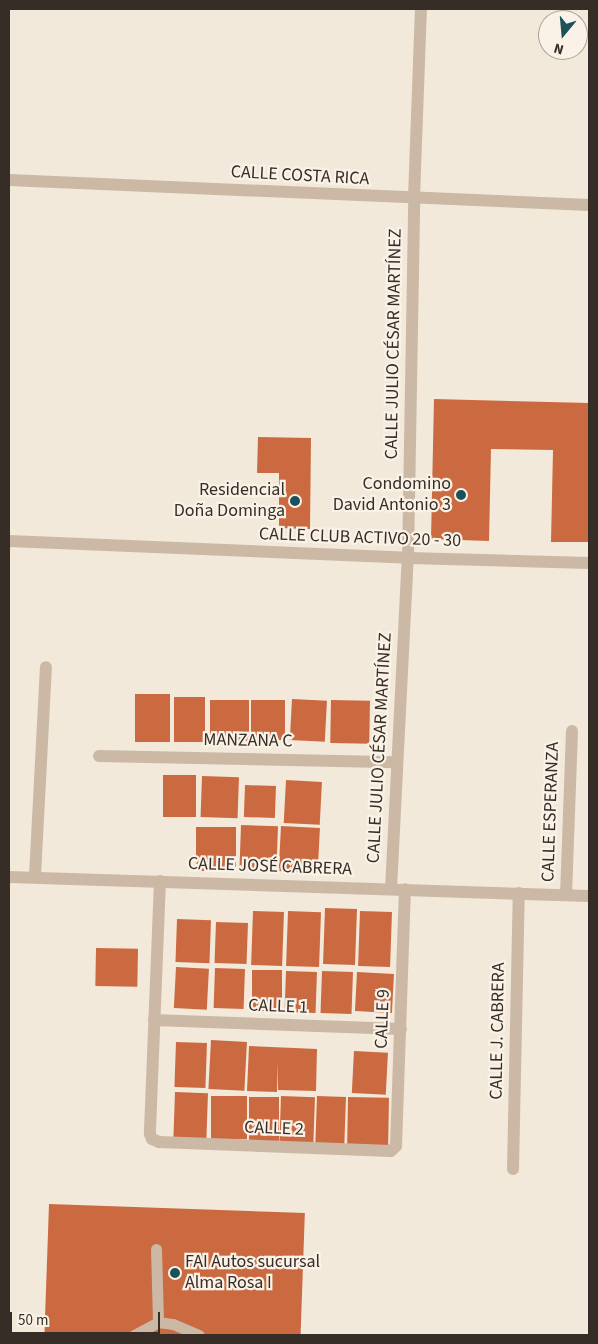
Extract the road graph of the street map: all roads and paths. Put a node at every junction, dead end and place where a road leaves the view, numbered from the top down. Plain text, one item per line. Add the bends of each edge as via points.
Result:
1 (421, 9) edge
2 (9, 180) edge
3 (414, 198) junction
4 (589, 205) edge
5 (9, 541) edge
6 (408, 558) junction
7 (589, 563) edge
8 (46, 667) dead end
9 (572, 731) dead end
10 (99, 756) dead end
11 (396, 762) junction
12 (35, 876) junction
13 (9, 877) edge
14 (160, 881) junction
15 (391, 889) junction
16 (405, 889) junction
17 (518, 893) junction
18 (566, 895) junction
19 (589, 896) edge
20 (154, 1020) junction
21 (401, 1028) junction
22 (394, 1150) joint
23 (513, 1170) dead end
24 (156, 1249) dead end
25 (158, 1322) junction
26 (134, 1335) edge
27 (199, 1335) edge

1 - 3 street, CALLE JULIO CÉSAR MARTÍNEZ
2 - 3 street, CALLE COSTA RICA
3 - 4 street, CALLE COSTA RICA
3 - 6 street, CALLE JULIO CÉSAR MARTÍNEZ
5 - 6 street, CALLE CLUB ACTIVO 20 - 30
6 - 7 street, CALLE CLUB ACTIVO 20 - 30
6 - 11 street, CALLE JULIO CÉSAR MARTÍNEZ
8 - 12 street
9 - 18 street, CALLE ESPERANZA
10 - 11 street, MANZANA C
11 - 15 street, CALLE JULIO CÉSAR MARTÍNEZ
12 - 13 street, CALLE JOSÉ CABRERA
12 - 14 street, CALLE JOSÉ CABRERA
14 - 15 street, CALLE JOSÉ CABRERA
14 - 20 street
15 - 16 street, CALLE JOSÉ CABRERA
16 - 17 street, CALLE JOSÉ CABRERA
16 - 21 street, CALLE 9
17 - 18 street, CALLE JOSÉ CABRERA
17 - 23 street, CALLE J. CABRERA
18 - 19 street, CALLE JOSÉ CABRERA
20 - 21 street, CALLE 1
20 - 22 street, CALLE 2 via 152,1139 159,1142
21 - 22 street, CALLE 9
24 - 25 lane
25 - 26 lane
25 - 27 lane via 173,1324

